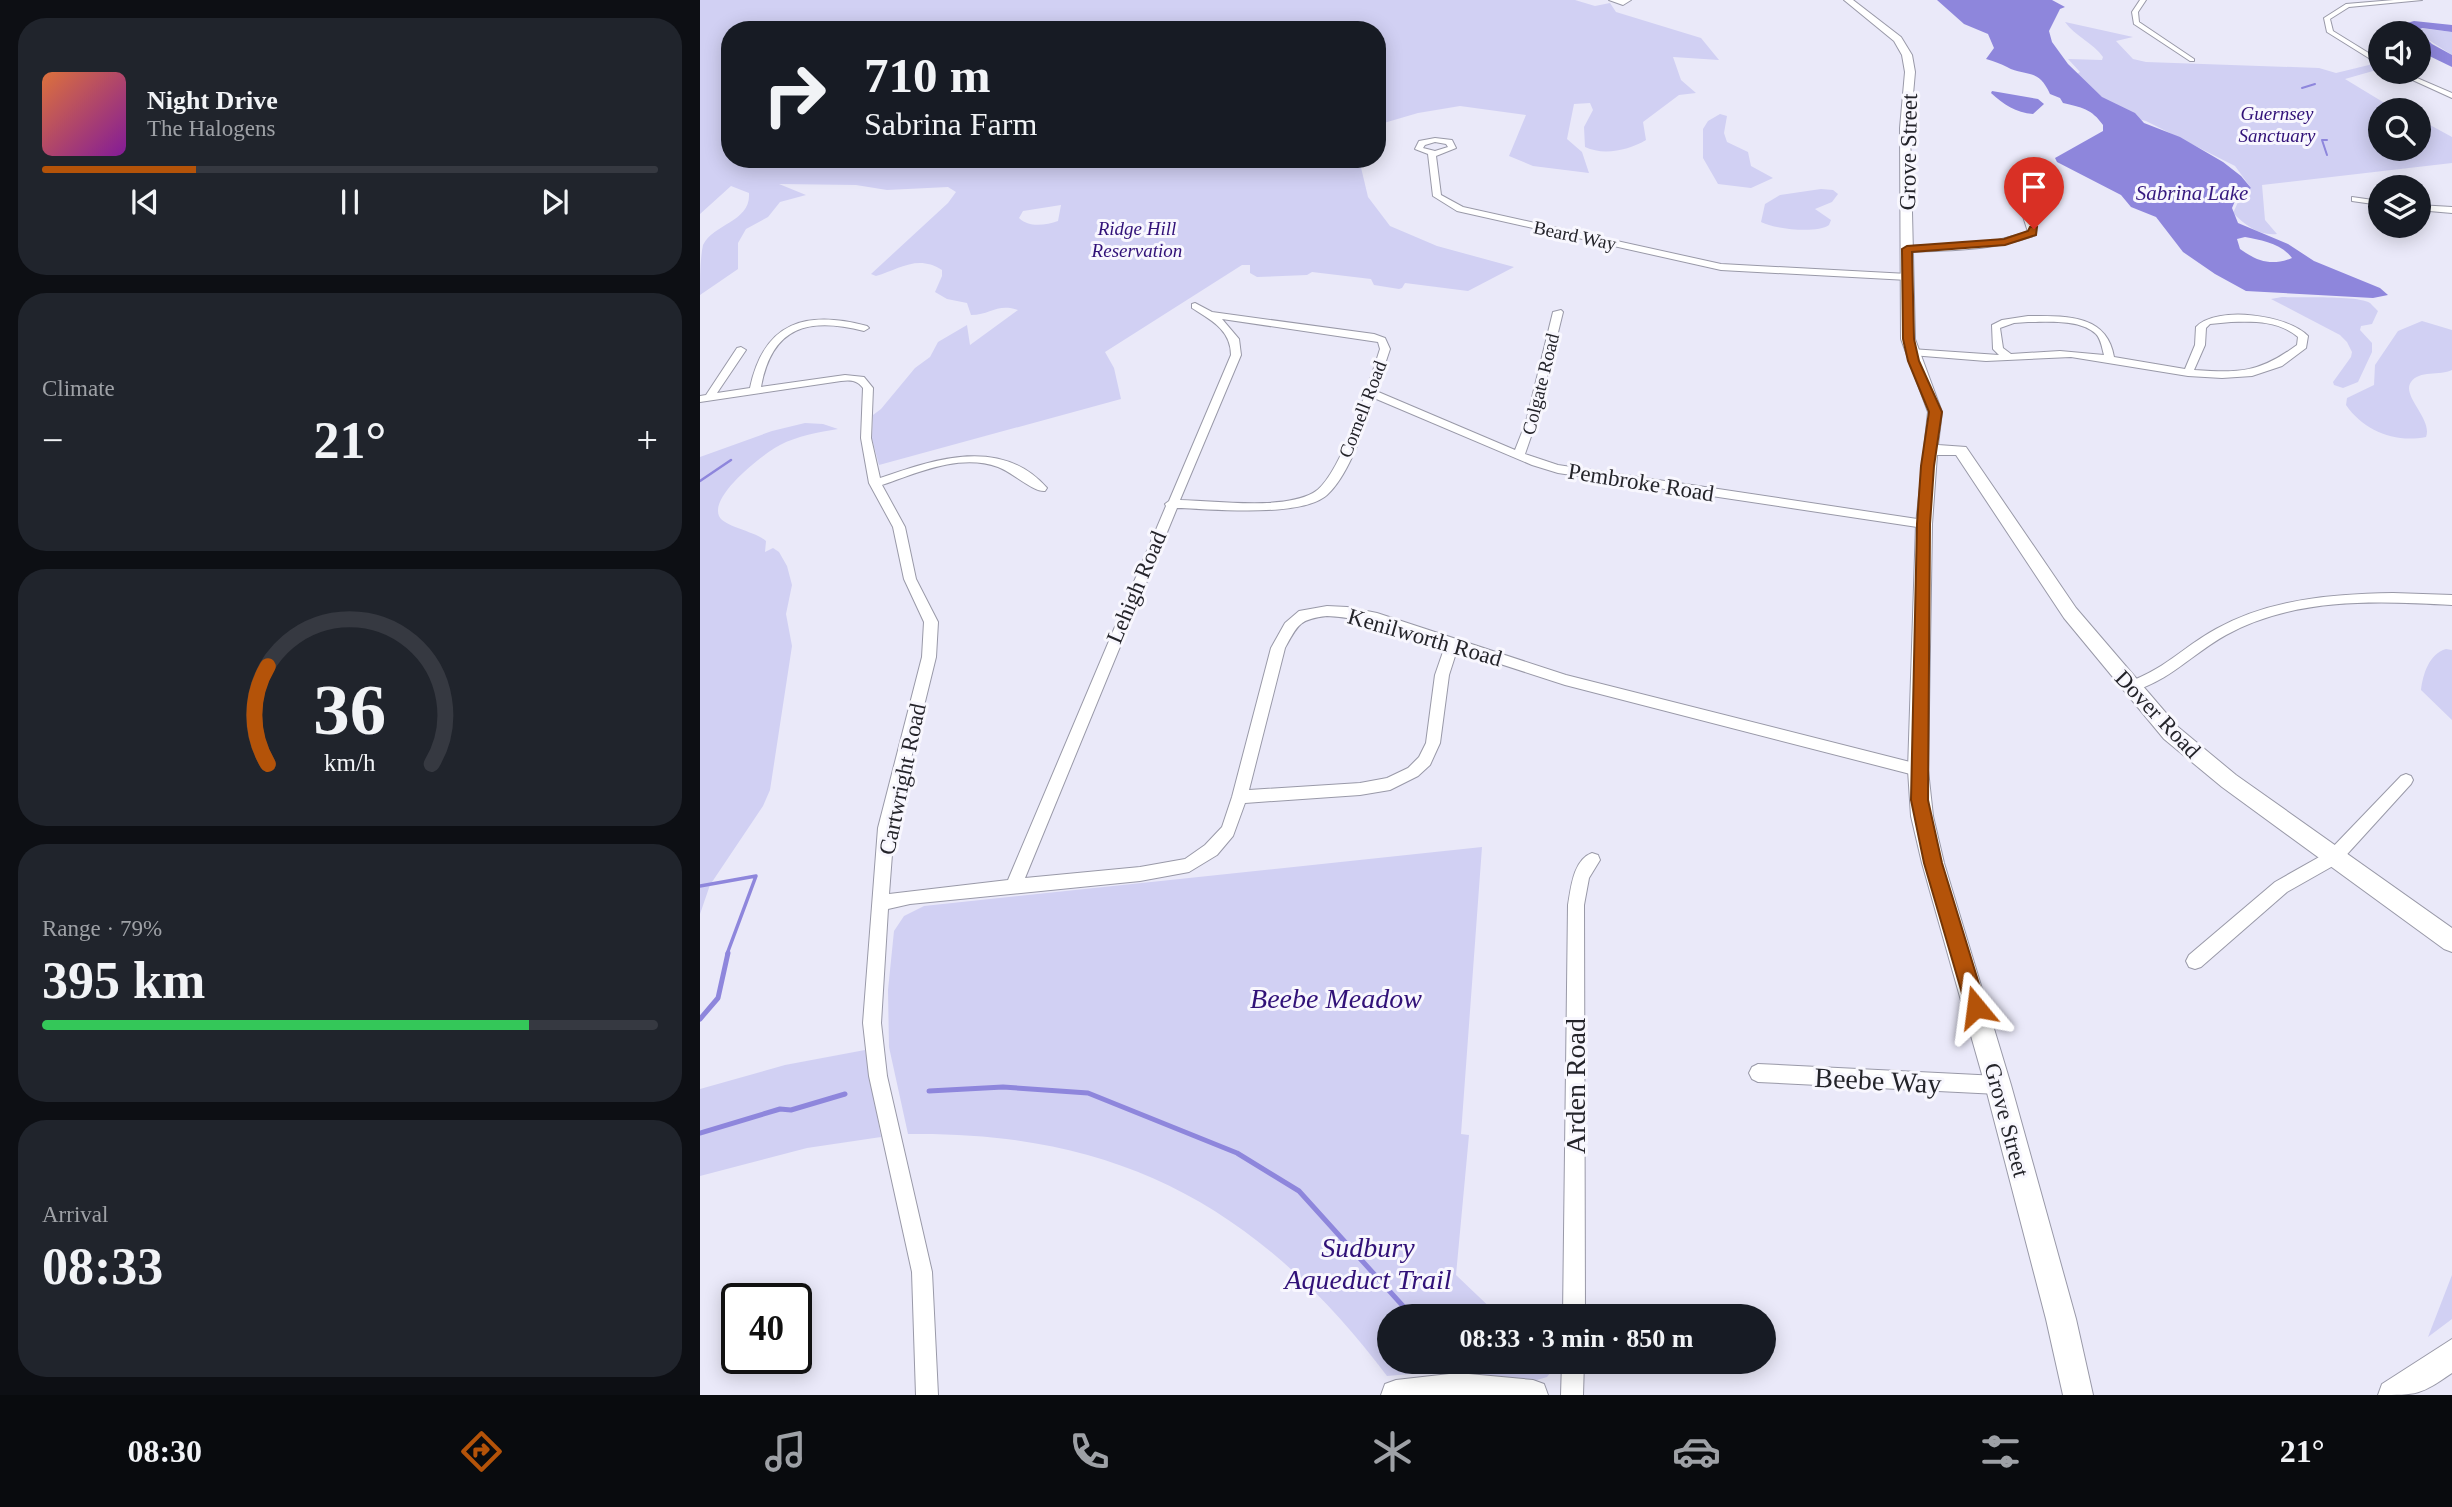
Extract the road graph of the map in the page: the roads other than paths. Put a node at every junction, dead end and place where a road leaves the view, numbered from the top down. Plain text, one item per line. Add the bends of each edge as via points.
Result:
1 (1612, 0) edge
2 (1628, 0) edge
3 (1848, 0) edge
4 (2143, 0) edge
5 (2419, 0) edge
6 (2368, 56) edge
7 (2192, 60) dead end
8 (2425, 84) edge
9 (2452, 96) edge
10 (1436, 153) dead end
11 (2039, 177) dead end
12 (2355, 199) dead end
13 (2368, 201) edge
14 (2431, 208) edge
15 (2452, 210) edge
16 (1907, 249) junction
17 (1908, 277) junction
18 (1195, 306) dead end
19 (1558, 312) dead end
20 (1210, 315) junction
21 (864, 328) dead end
22 (741, 350) dead end
23 (1911, 352) junction
24 (1995, 353) junction
25 (2109, 358) junction
26 (2188, 373) junction
27 (755, 391) junction
28 (1371, 393) junction
29 (705, 398) edge
30 (1931, 450) junction
31 (1520, 456) junction
32 (875, 483) junction
33 (1041, 488) dead end
34 (1171, 504) junction
35 (1924, 524) junction
36 (2452, 600) edge
37 (1453, 643) junction
38 (2130, 687) junction
39 (1918, 770) junction
40 (2406, 780) dead end
41 (1240, 797) junction
42 (2334, 857) junction
43 (1592, 860) dead end
44 (1014, 886) junction
45 (880, 903) junction
46 (2452, 940) edge
47 (2195, 961) dead end
48 (1758, 1073) dead end
49 (1998, 1085) junction
50 (1574, 1304) edge
51 (2452, 1354) edge
52 (1573, 1374) edge
53 (927, 1395) edge
54 (1396, 1395) edge
55 (1533, 1395) edge
56 (1572, 1395) edge
57 (2078, 1395) edge
58 (2393, 1395) edge

1 - 2 street
3 - 16 street, Grove Street via 1898,39 1907,55
4 - 7 street via 2136,23
5 - 6 street via 2348,5 2327,18 2330,32
8 - 9 street
10 - 17 street, Beard Way via 1434,188 1450,205 1721,267
11 - 16 street via 2018,188 2033,233 1982,246
12 - 13 street
14 - 15 street
16 - 17 street, Grove Street
17 - 23 street, Grove Street
18 - 20 street, Lehigh Road
19 - 31 street, Colgate Road
20 - 28 street, Cornell Road via 1374,337 1385,349
20 - 34 street, Lehigh Road via 1233,334 1238,344 1236,355
21 - 27 street via 819,320 786,330 766,348
22 - 29 street
23 - 24 street
23 - 30 street, Grove Street via 1936,412
24 - 25 street
24 - 25 street via 1995,327 2020,319 2096,329
25 - 26 street
26 - 26 street via 2265,368 2292,356 2304,339 2297,330 2273,321 2207,322 2201,327 2200,345
27 - 29 street, Cartwright Road
27 - 32 street, Cartwright Road via 856,377 865,381 866,438
28 - 31 street, Pembroke Road
28 - 34 street, Cornell Road via 1347,452 1322,494 1281,505
30 - 35 street, Grove Street
30 - 38 street, Dover Road via 1961,450 2048,582
31 - 35 street, Pembroke Road via 1558,469
32 - 33 street via 946,460 979,457 1020,472
32 - 45 street, Cartwright Road via 899,527 910,579 931,622 929,657 886,828
34 - 44 street, Lehigh Road
35 - 39 street, Grove Street
36 - 38 street via 2343,599 2259,615 2219,633 2158,677
37 - 39 street, Kenilworth Road via 1565,680
37 - 41 street via 1442,675 1433,743 1425,761 1413,772 1390,784 1360,789
37 - 41 street, Kenilworth Road via 1377,618 1327,611 1304,614 1290,626 1278,648
38 - 42 street, Dover Road via 2194,754
39 - 49 street, Grove Street via 1926,837
40 - 42 street
41 - 44 street, Kenilworth Road via 1228,831 1211,850 1189,864 1140,874
42 - 46 street, Dover Road
42 - 47 street via 2281,887
43 - 50 street, Arden Road via 1581,876 1576,905
44 - 45 street, Kenilworth Road
45 - 53 street, Cartwright Road via 873,1047 922,1272
48 - 49 street, Beebe Way
49 - 57 street, Grove Street
51 - 58 street
52 - 56 street
54 - 55 street via 1458,1388

